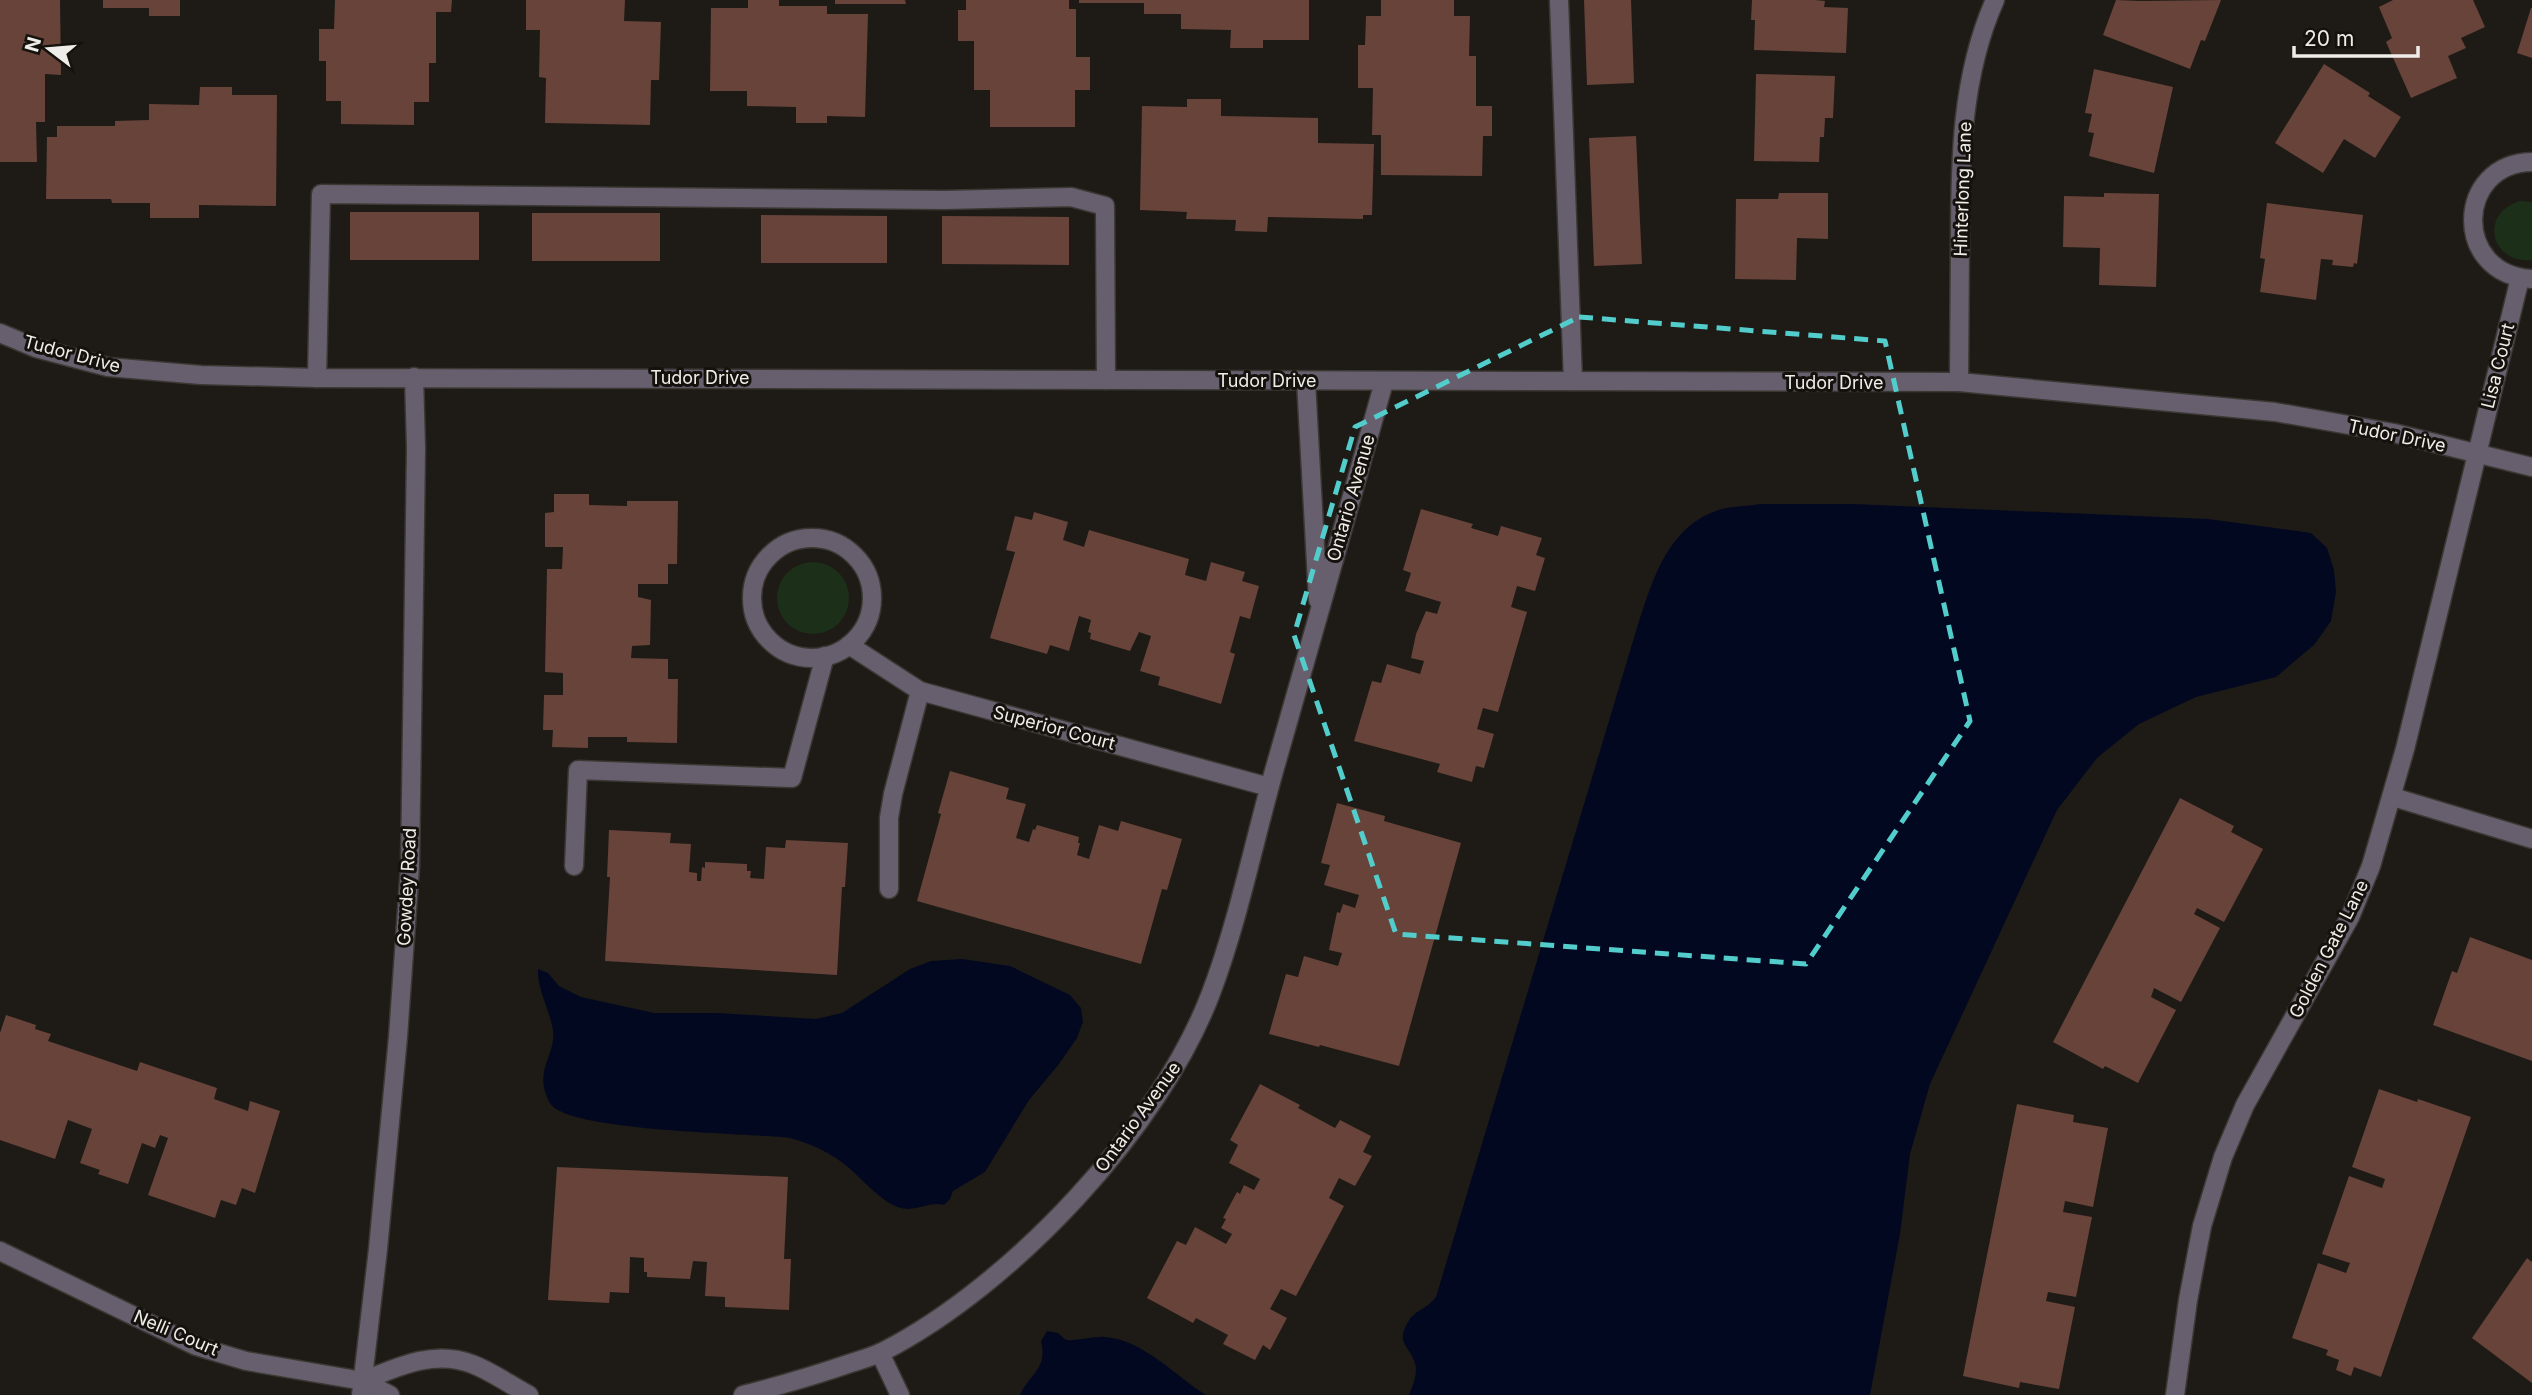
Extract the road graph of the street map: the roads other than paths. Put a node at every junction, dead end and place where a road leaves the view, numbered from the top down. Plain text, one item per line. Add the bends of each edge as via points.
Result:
1 (1559, 0) edge
2 (1995, 0) edge
3 (2532, 162) edge
4 (2526, 278) edge
5 (0, 333) edge
6 (414, 377) junction
7 (317, 378) junction
8 (1106, 380) junction
9 (1306, 381) junction
10 (1573, 381) junction
11 (1384, 382) junction
12 (1959, 382) junction
13 (2476, 453) junction
14 (2532, 467) edge
15 (1319, 614) junction
16 (849, 645) junction
17 (825, 656) junction
18 (920, 691) junction
19 (1269, 787) junction
20 (2393, 797) junction
21 (2532, 839) edge
22 (574, 866) dead end
23 (889, 889) dead end
24 (0, 1251) edge
25 (880, 1353) junction
26 (362, 1388) edge
27 (390, 1395) edge
28 (529, 1395) edge
29 (743, 1395) edge
30 (900, 1395) edge
31 (2175, 1395) edge

1 - 10 street
2 - 12 street, Hinterlong Lane via 1973,68 1963,127
3 - 4 street, Lisa Court via 2501,170 2486,183 2472,220 2476,241 2486,258 2500,271
4 - 13 street, Lisa Court
5 - 7 street, Tudor Drive via 108,367
6 - 7 street, Tudor Drive
6 - 8 street, Tudor Drive
6 - 26 street, Gowdey Road via 410,867 398,1037
7 - 8 street via 321,194 944,200 1071,197 1105,206
8 - 9 street, Tudor Drive
9 - 11 street, Tudor Drive
9 - 15 street, Ontario Avenue
10 - 11 street, Tudor Drive
10 - 12 street, Tudor Drive
11 - 15 street, Ontario Avenue
12 - 13 street, Tudor Drive via 2274,412
13 - 14 street, Tudor Drive
13 - 20 street, Golden Gate Lane
15 - 19 street, Ontario Avenue
16 - 17 street
16 - 17 street via 863,630 871,611 872,590 866,570 854,554 837,543 817,537 797,539 778,548 754,581 757,622 768,639 785,651 804,657
16 - 18 street, Superior Court
17 - 22 street via 792,778 578,770
18 - 19 street, Superior Court
18 - 23 street via 892,794
19 - 25 street, Ontario Avenue via 1210,995 1182,1055 1142,1117 1094,1178 1030,1243 973,1294
20 - 21 street
20 - 31 street, Golden Gate Lane via 2350,917 2245,1105 2223,1157 2202,1226
24 - 26 street, Nelli Court via 196,1346
25 - 29 street, Ontario Avenue
25 - 30 street
26 - 27 street
26 - 28 street via 404,1364 438,1357 471,1363

